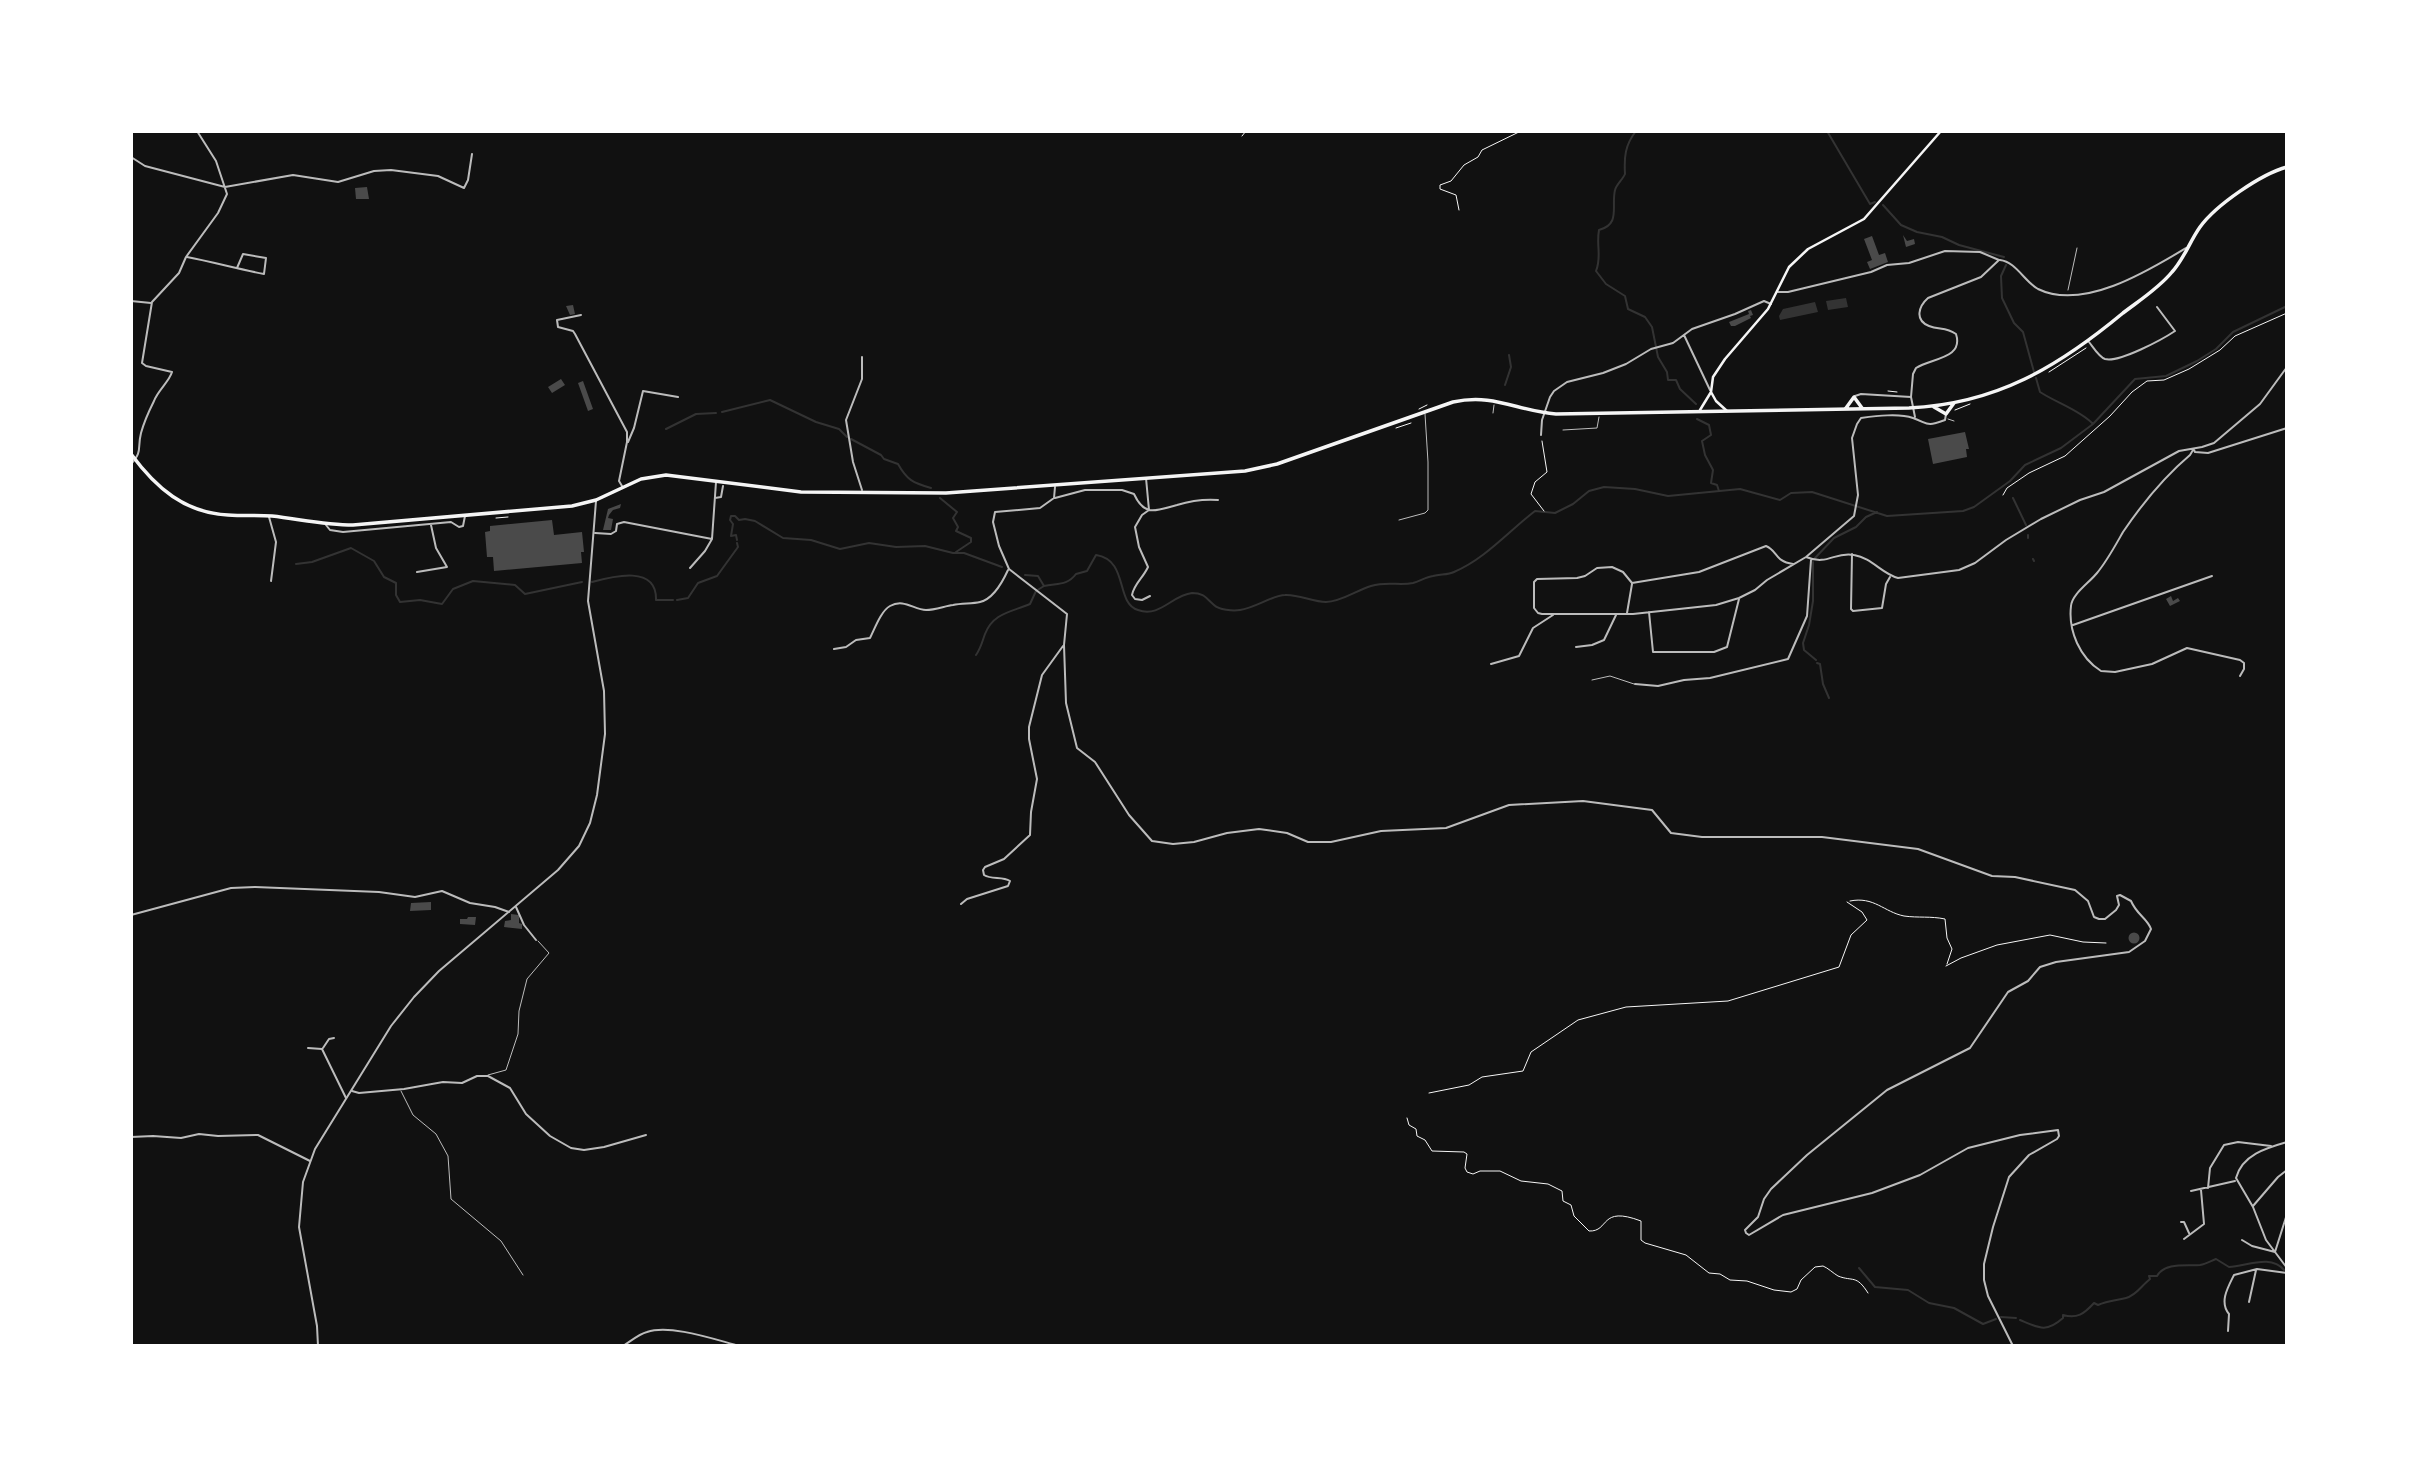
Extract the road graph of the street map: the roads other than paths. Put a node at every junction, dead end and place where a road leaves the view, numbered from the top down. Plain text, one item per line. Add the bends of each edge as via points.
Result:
1 (197, 131) edge
2 (1941, 131) edge
3 (472, 154) dead end
4 (131, 157) edge
5 (2287, 167) edge
6 (225, 187) junction
7 (2189, 246) junction
8 (2077, 248) dead end
9 (186, 257) junction
10 (1999, 260) junction
11 (237, 268) junction
12 (2068, 290) dead end
13 (1778, 292) junction
14 (131, 301) edge
15 (152, 302) junction
16 (1772, 304) junction
17 (2157, 307) dead end
18 (581, 315) dead end
19 (1684, 334) junction
20 (2090, 343) junction
21 (862, 357) dead end
22 (2287, 367) edge
23 (1711, 392) junction
24 (678, 397) dead end
25 (1854, 397) junction
26 (1911, 397) junction
27 (1494, 400) junction
28 (1954, 403) junction
29 (1932, 407) junction
30 (1844, 409) junction
31 (1863, 409) junction
32 (1727, 411) junction
33 (1698, 412) junction
34 (1425, 413) junction
35 (1493, 413) dead end
36 (1544, 413) junction
37 (1599, 413) junction
38 (1946, 416) junction
39 (1916, 418) junction
40 (1954, 421) road end
41 (2287, 428) edge
42 (1563, 429) dead end
43 (1541, 435) road end
44 (627, 442) junction
45 (2193, 449) junction
46 (131, 454) edge
47 (135, 459) junction
48 (131, 464) edge
49 (1146, 478) junction
50 (131, 481) edge
51 (716, 481) junction
52 (1055, 485) junction
53 (723, 486) dead end
54 (623, 487) junction
55 (862, 493) junction
56 (714, 498) junction
57 (1054, 498) junction
58 (596, 500) junction
59 (1218, 500) dead end
60 (132, 509) edge
61 (1149, 510) junction
62 (466, 515) junction
63 (269, 516) junction
64 (1399, 520) dead end
65 (326, 524) junction
66 (431, 524) junction
67 (593, 533) junction
68 (712, 538) junction
69 (1852, 554) junction
70 (1806, 557) junction
71 (1811, 559) junction
72 (1793, 564) junction
73 (690, 568) dead end
74 (1009, 569) junction
75 (417, 572) dead end
76 (1891, 576) junction
77 (2212, 576) dead end
78 (271, 581) dead end
79 (1632, 583) junction
80 (1150, 596) dead end
81 (1739, 598) junction
82 (1649, 612) junction
83 (1553, 614) junction
84 (1616, 614) junction
85 (1626, 614) junction
86 (2073, 625) junction
87 (1064, 645) junction
88 (1576, 647) dead end
89 (834, 649) dead end
90 (1491, 664) dead end
91 (2240, 677) dead end
92 (1592, 680) dead end
93 (1635, 684) joint
94 (961, 904) dead end
95 (516, 906) junction
96 (509, 912) junction
97 (131, 915) edge
98 (536, 940) joint
99 (334, 1038) dead end
100 (308, 1048) dead end
101 (322, 1049) junction
102 (488, 1076) junction
103 (400, 1089) junction
104 (351, 1090) junction
105 (346, 1098) junction
106 (646, 1135) dead end
107 (131, 1137) edge
108 (2287, 1142) edge
109 (2272, 1146) junction
110 (310, 1161) junction
111 (2287, 1170) edge
112 (2236, 1181) junction
113 (2208, 1188) junction
114 (2201, 1190) junction
115 (2191, 1191) dead end
116 (2253, 1207) junction
117 (2287, 1214) edge
118 (2181, 1222) dead end
119 (2190, 1234) junction
120 (2184, 1239) dead end
121 (2242, 1240) dead end
122 (2275, 1252) junction
123 (2287, 1268) edge
124 (2257, 1269) junction
125 (2287, 1273) edge
126 (523, 1275) dead end
127 (2249, 1302) dead end
128 (2228, 1331) dead end
129 (318, 1346) edge
130 (623, 1346) edge
131 (740, 1346) edge
132 (2013, 1346) edge

1 - 6 street via 216,161
2 - 13 main road via 1864,219 1794,260
3 - 6 street via 464,188 438,176 391,170 338,182 293,176
4 - 6 street via 145,166
5 - 7 main road via 2257,179 2206,220
6 - 9 street via 227,194 218,213
7 - 10 street via 2151,270 2082,293 2041,290 2008,261
7 - 20 main road via 2164,280
8 - 12 lane
9 - 11 street
9 - 15 street via 179,273
10 - 13 street via 1979,252 1945,251
10 - 26 street via 1982,277 1921,304 1921,320 1948,328 1956,334 1958,344 1948,355 1916,368
11 - 11 street via 243,254 266,258 264,274
13 - 16 main road
14 - 15 street
15 - 47 street via 142,363 172,372 146,416
16 - 19 street via 1764,301
16 - 23 main road via 1715,372
17 - 20 street via 2175,331 2166,337 2108,359
18 - 44 street via 556,320 558,327 573,331
19 - 23 street
19 - 36 street via 1626,364 1567,382 1554,391
20 - 28 main road via 2031,377
21 - 55 street via 862,379 846,420
22 - 45 street via 2251,412 2214,443
23 - 32 main road
23 - 33 main road
24 - 44 street via 643,391
25 - 26 street
25 - 30 main road
25 - 31 main road
26 - 39 street
27 - 34 main road via 1468,399
27 - 35 lane
27 - 36 main road
28 - 29 main road
28 - 38 main road
29 - 31 main road
29 - 38 main road
30 - 31 main road
30 - 32 main road
32 - 33 main road
33 - 37 main road
34 - 49 main road via 1264,468
34 - 64 lane via 1428,510
36 - 37 main road
36 - 43 street
37 - 42 lane via 1599,427
38 - 39 street via 1927,425
38 - 40 lane
39 - 70 street via 1861,418 1852,438 1858,501 1854,516
41 - 45 street via 2208,453
44 - 54 street via 619,481
45 - 76 street via 2179,450 2104,492 2041,519 1974,564 1959,570
45 - 86 street via 2137,512 2097,574 2074,597
46 - 47 main road
47 - 48 street
47 - 63 main road via 168,495 196,509
49 - 52 main road
49 - 61 street
50 - 60 street
51 - 54 main road via 666,475
51 - 55 main road via 801,492
51 - 56 street
52 - 55 main road
52 - 57 street
53 - 56 street via 721,497
54 - 58 main road
56 - 68 street
57 - 61 street via 1085,490 1122,490 1134,494
57 - 74 street via 1041,508 999,510 993,515
58 - 62 main road
58 - 67 street
59 - 61 street
61 - 80 street via 1135,527 1148,567 1132,595 1142,600
62 - 65 main road
62 - 66 street via 463,526
63 - 65 main road
63 - 78 street via 276,542
65 - 66 street via 330,530 343,532
66 - 75 street via 436,548 447,567
67 - 68 street via 611,534 624,522
67 - 95 street via 588,601 606,716 594,811 569,858
68 - 73 street
69 - 71 street via 1825,561
69 - 76 street
69 - 76 street via 1853,611 1882,608
70 - 71 street
70 - 72 street
71 - 93 street via 1807,616 1788,659 1710,678 1658,686
72 - 79 street via 1762,546 1699,572
72 - 81 street
74 - 87 street via 1067,614
74 - 89 street via 988,599 923,611 900,602 886,609 870,638
77 - 86 street
79 - 83 street via 1612,567 1597,568 1577,578 1537,579 1534,608 1538,613
79 - 85 street
81 - 82 street
81 - 82 street via 1727,648 1714,652 1653,652
82 - 85 street
83 - 84 street
83 - 90 street via 1533,628 1519,656
84 - 85 street
84 - 88 street via 1604,640
86 - 91 street via 2081,653 2101,671 2152,664 2187,648 2240,660 2244,663
87 - 94 street via 1042,675 1029,727 1037,779 1030,835 1004,859 983,870 988,877 1010,881 1008,886
87 - 132 street via 1066,703 1077,748 1095,762 1152,841 1194,842 1259,829 1308,842 1331,842 1381,831 1446,828 1509,805 1583,801 1652,810 1671,833 1822,837 1918,849 1992,876 2075,890 2099,919 2116,910 2117,896 2131,901 2151,929 2145,941 2129,952 2040,967 2028,981 2008,992 1970,1048 1886,1090 1807,1154 1771,1189 1758,1217 1745,1230 1749,1235 1783,1215 1872,1194 1920,1175 1968,1148 2058,1130 2057,1139 2029,1155 2009,1177 1984,1264 1989,1296
92 - 93 lane via 1610,676
95 - 96 street
95 - 98 street
96 - 97 street via 442,891 415,897 255,887 231,888
96 - 104 street via 414,997
98 - 102 lane via 549,953 527,979 518,1034 506,1070
99 - 101 street
100 - 101 street
101 - 105 street
102 - 103 street
102 - 106 street via 510,1088 526,1114 550,1136 572,1147 604,1147
103 - 104 street
103 - 126 lane via 413,1115 436,1134 448,1156 451,1199 500,1241
104 - 105 street
105 - 110 street
107 - 110 street via 251,1134
108 - 109 street
109 - 112 street via 2247,1159
109 - 113 street via 2224,1145 2210,1168
110 - 129 street via 300,1195 299,1227
111 - 116 street
112 - 113 street
112 - 116 street
113 - 114 street
114 - 115 street
114 - 119 street via 2204,1224
116 - 122 street
117 - 122 street
118 - 119 street
119 - 120 street
121 - 122 street
122 - 123 street
124 - 125 street
124 - 127 street
124 - 128 street via 2234,1275 2224,1307 2229,1314
130 - 131 street via 656,1330 706,1335

